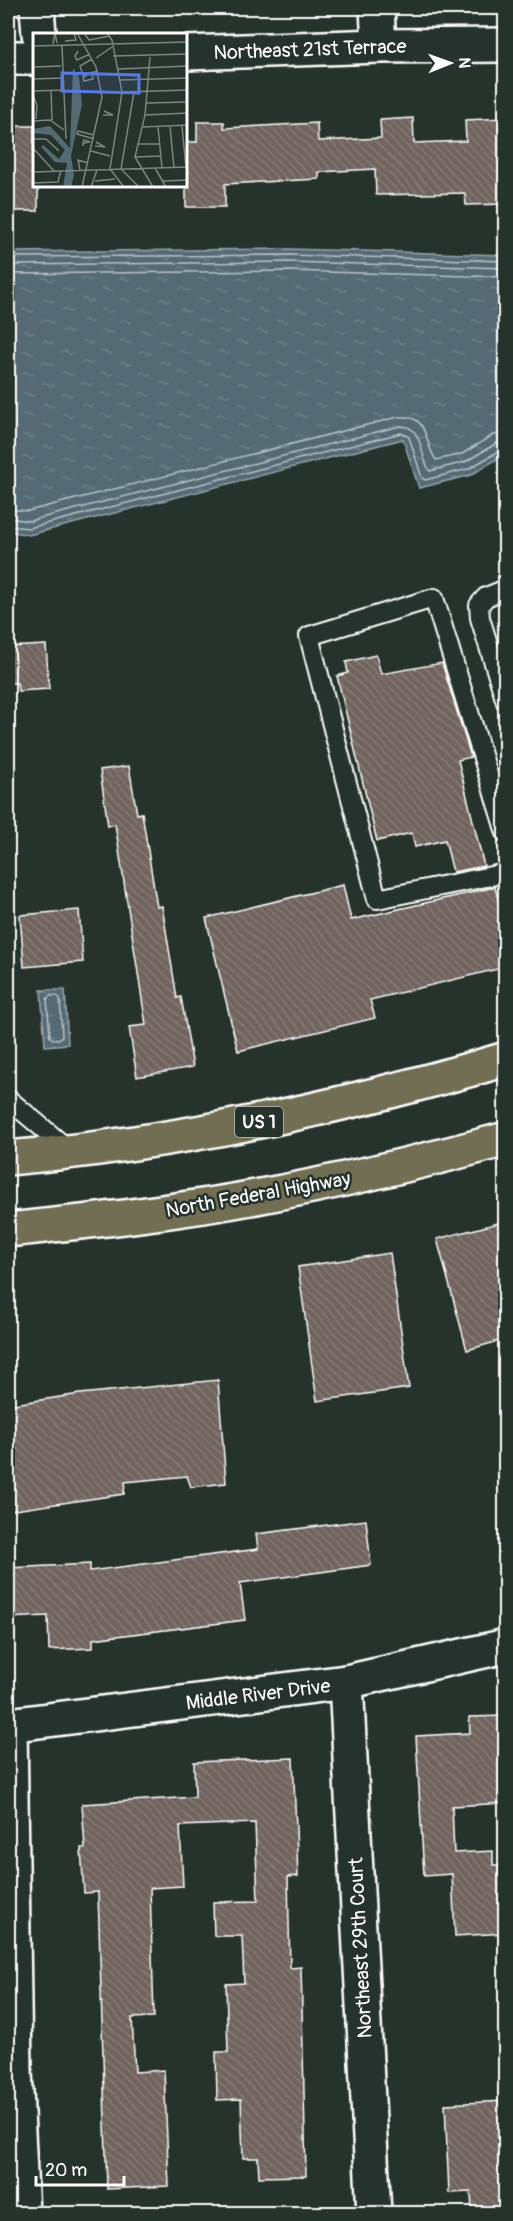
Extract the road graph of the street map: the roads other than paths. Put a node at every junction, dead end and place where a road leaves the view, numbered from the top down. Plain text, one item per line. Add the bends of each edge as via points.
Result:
1 (37, 8) edge
2 (377, 8) edge
3 (39, 33) edge
4 (506, 45) edge
5 (379, 46) junction
6 (188, 52) edge
7 (33, 57) edge
8 (8, 58) edge
9 (506, 589) edge
10 (506, 702) edge
11 (506, 833) edge
12 (506, 873) edge
13 (506, 1059) edge
14 (8, 1099) edge
15 (506, 1139) edge
16 (72, 1153) junction
17 (8, 1158) edge
18 (8, 1230) edge
19 (506, 1646) edge
20 (346, 1682) junction
21 (9, 1725) edge
22 (11, 2070) edge
23 (22, 2214) edge
24 (374, 2214) edge

1 - 3 street
2 - 5 street
4 - 5 street, Northeast 21st Terrace
5 - 6 street, Northeast 21st Terrace
7 - 8 street
9 - 10 lane via 486,597 479,605
11 - 12 lane via 434,598 309,636 377,899
13 - 16 main road, US 1 via 401,1090 294,1115
14 - 16 lane
15 - 18 main road, North Federal Highway via 262,1196
16 - 17 main road, US 1
19 - 20 street, Middle River Drive
20 - 21 street, Middle River Drive
20 - 24 street, Northeast 29th Court
21 - 22 street
22 - 23 street

